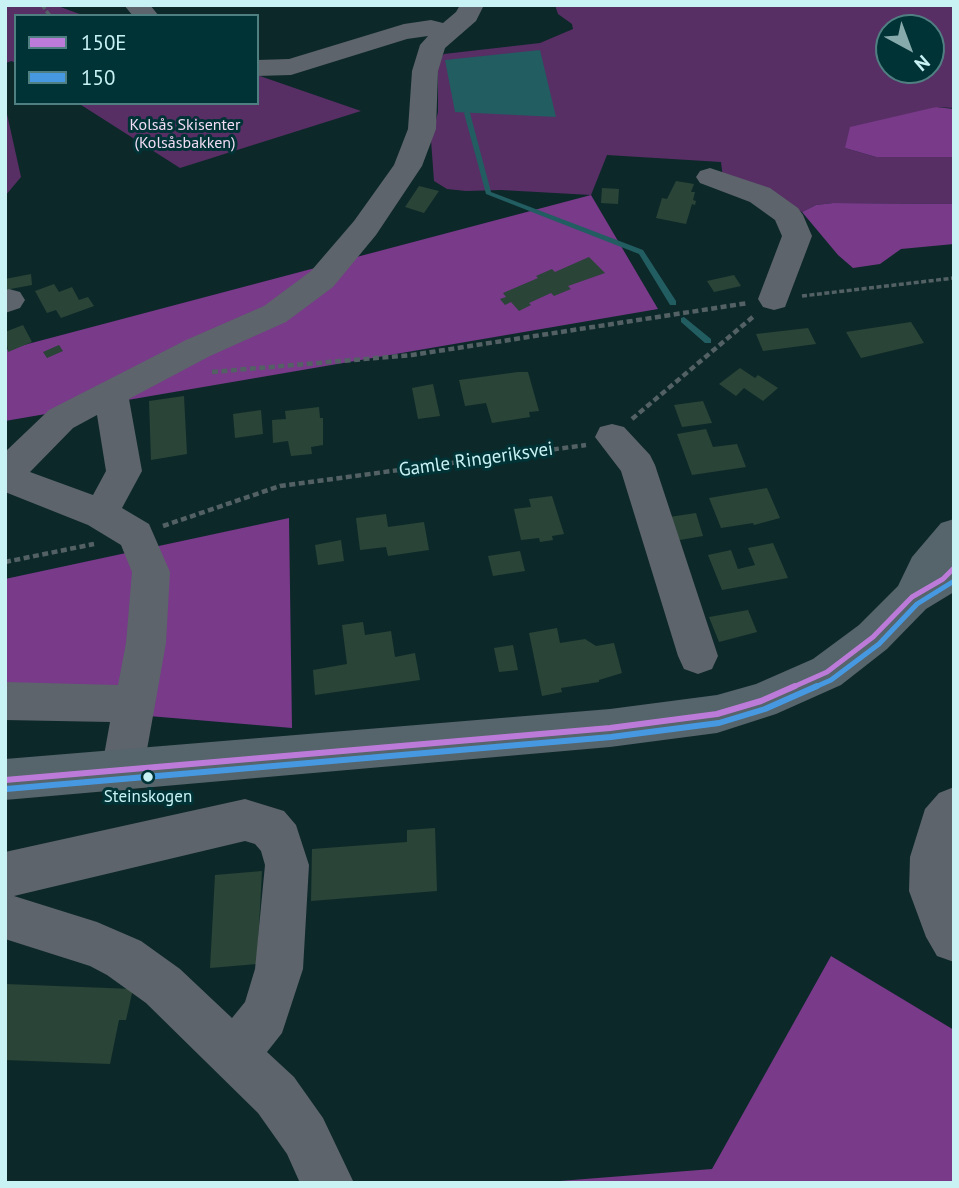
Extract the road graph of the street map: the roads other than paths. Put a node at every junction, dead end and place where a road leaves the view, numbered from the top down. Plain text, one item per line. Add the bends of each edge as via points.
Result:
1 (402, 5) edge
2 (458, 21) edge
3 (259, 68) edge
4 (710, 177) dead end
5 (774, 299) road end
6 (111, 395) junction
7 (612, 437) road end
8 (5, 476) edge
9 (101, 514) junction
10 (954, 534) edge
11 (954, 568) edge
12 (912, 597) junction
13 (698, 656) dead end
14 (5, 701) edge
15 (136, 704) junction
16 (122, 772) junction
17 (5, 780) edge
18 (954, 808) edge
19 (5, 875) edge
20 (5, 916) edge
21 (954, 939) edge
22 (235, 1053) junction
23 (328, 1183) edge

1 - 2 street
2 - 3 street via 404,32 290,67
2 - 6 street via 433,45 425,71 422,130 408,166 322,279 275,314 198,348
4 - 5 street via 760,195 788,215 797,236
6 - 8 street via 61,419
6 - 9 street via 124,471
7 - 13 street via 637,465
8 - 9 street
9 - 15 street via 136,536 151,572
10 - 12 main road via 925,568
11 - 12 main road
12 - 16 main road via 873,637 827,672 717,715 610,729
14 - 15 street
15 - 16 street
16 - 17 main road
18 - 21 street via 941,824 932,857 932,891
19 - 22 street via 245,820 268,827 280,839 287,865 279,969 265,1016
20 - 22 street via 124,958 163,985
22 - 23 street via 276,1095 305,1136

